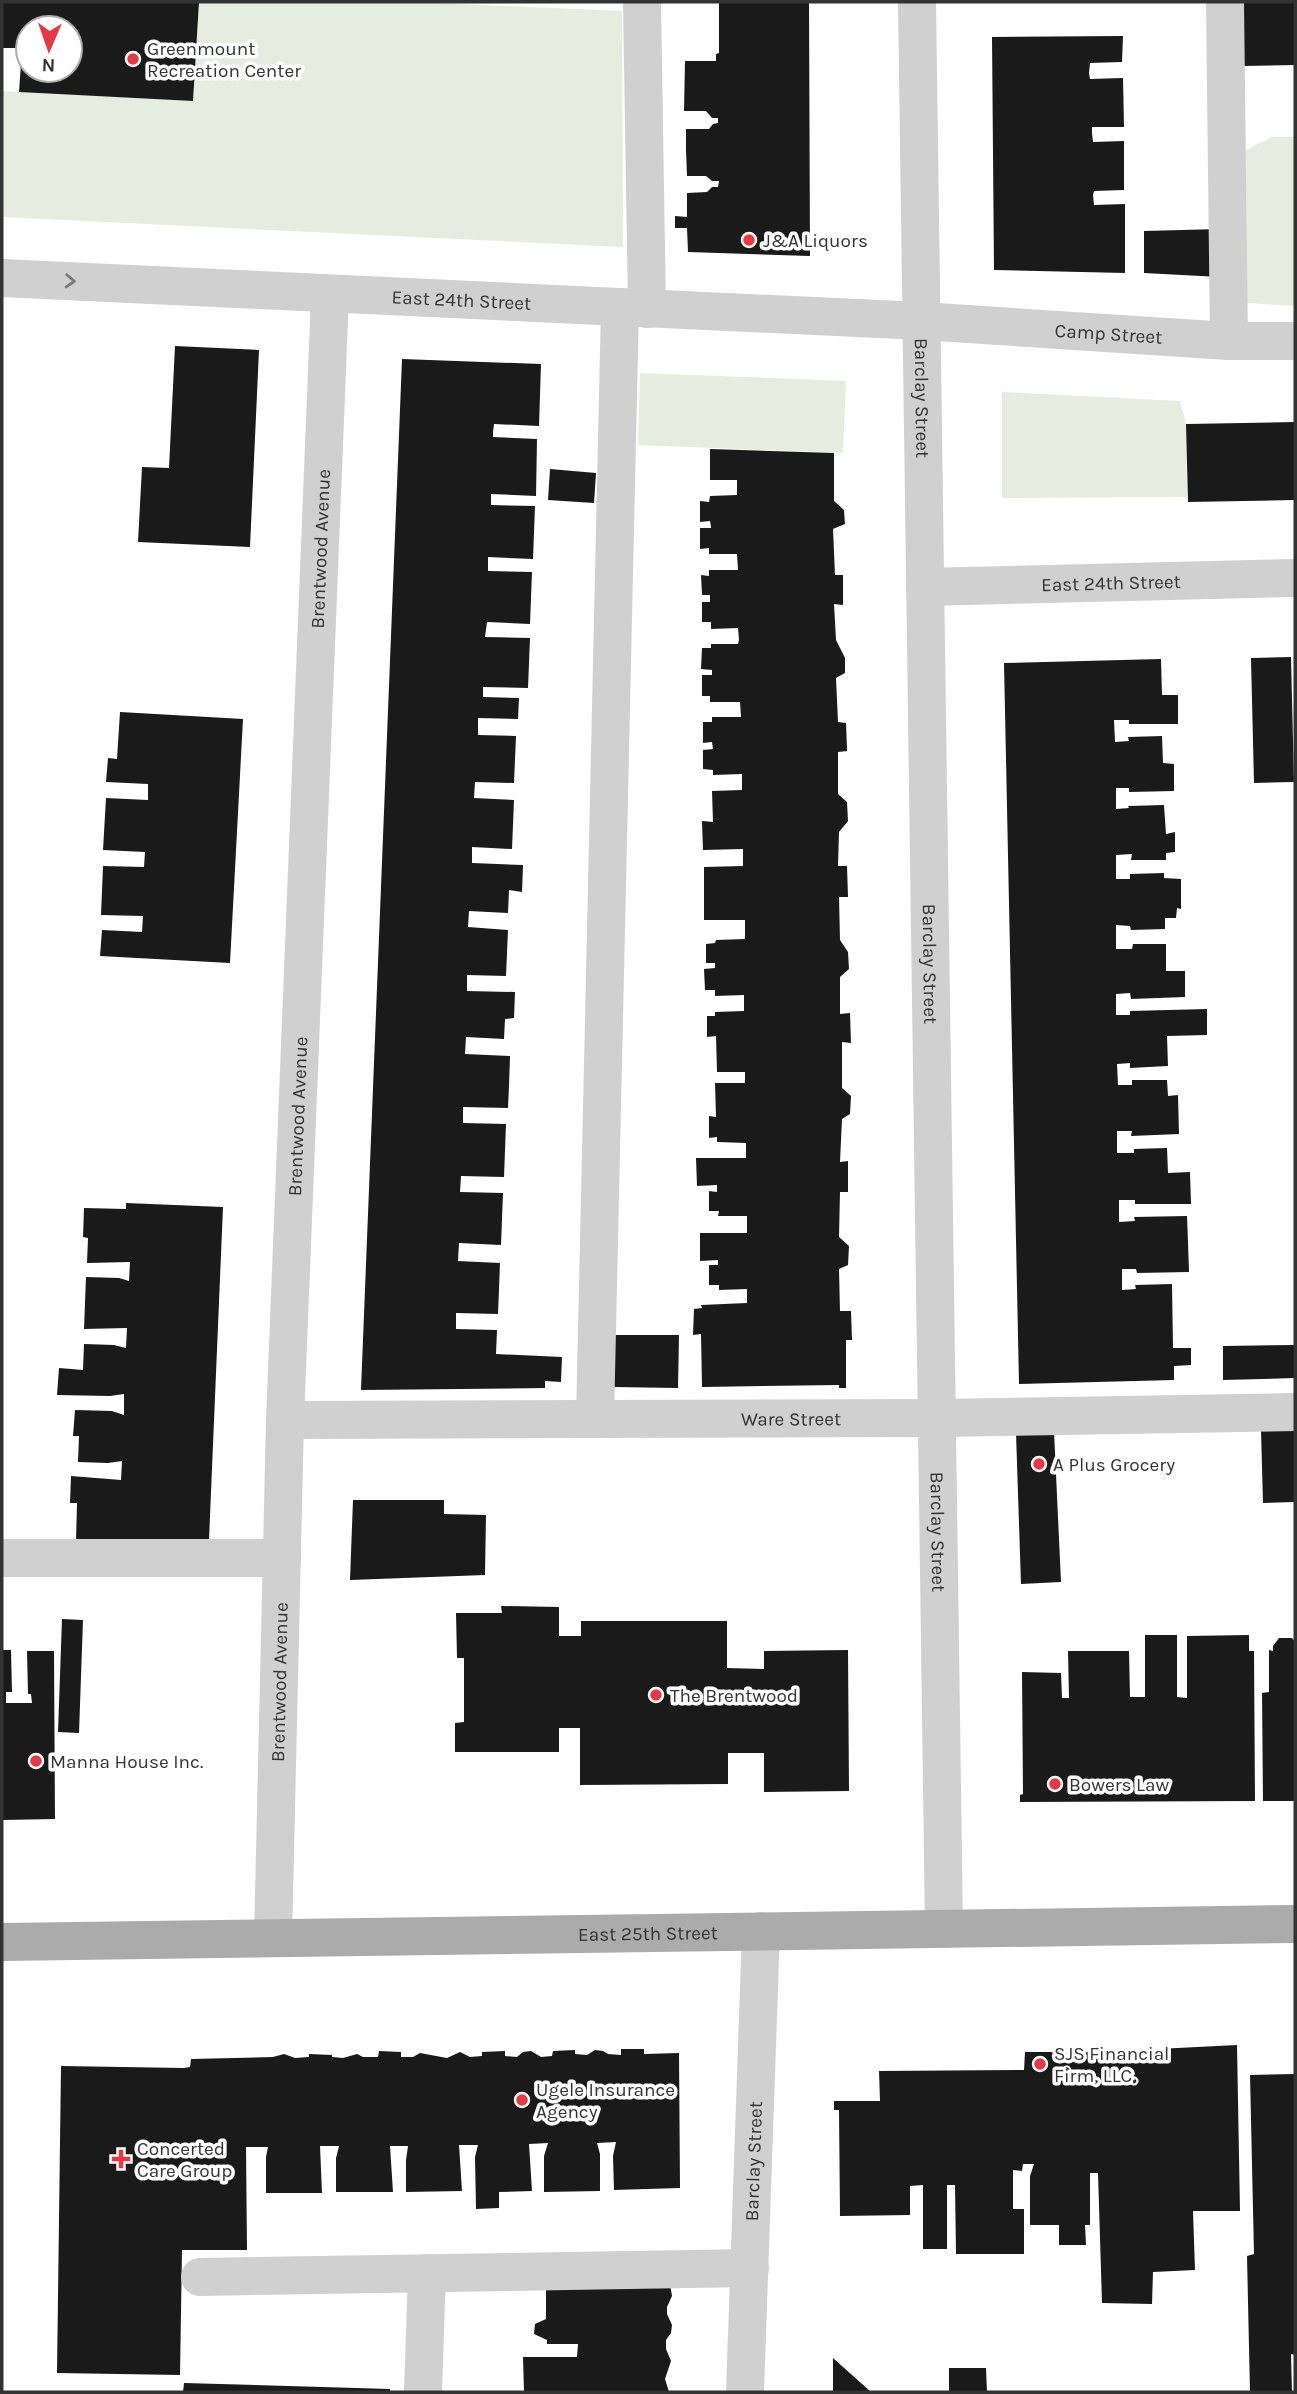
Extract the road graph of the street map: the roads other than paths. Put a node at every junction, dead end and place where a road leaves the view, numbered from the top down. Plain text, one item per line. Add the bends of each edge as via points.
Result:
1 (642, 2) edge
2 (917, 2) edge
3 (1225, 2) edge
4 (2, 278) edge
5 (330, 295) junction
6 (634, 308) junction
7 (921, 321) junction
8 (1229, 341) junction
9 (1295, 341) edge
10 (1295, 578) edge
11 (925, 587) junction
12 (1295, 1412) edge
13 (937, 1418) junction
14 (596, 1419) junction
15 (285, 1420) junction
16 (2, 1558) edge
17 (282, 1558) junction
18 (1295, 1924) edge
19 (944, 1928) junction
20 (761, 1931) junction
21 (273, 1938) junction
22 (2, 1942) edge
23 (750, 2269) junction
24 (427, 2273) junction
25 (200, 2277) dead end
26 (423, 2392) edge
27 (745, 2392) edge

1 - 6 street
2 - 7 street, Barclay Street
3 - 8 street
4 -> 5 street, East 24th Street
5 - 6 street, East 24th Street
5 - 15 street, Brentwood Avenue
6 - 7 street, East 24th Street
6 - 14 street
7 - 8 street, Camp Street
7 - 11 street, Barclay Street
8 - 9 street, Camp Street
10 - 11 street, East 24th Street
11 - 13 street, Barclay Street
12 - 13 street, Ware Street
13 - 14 street, Ware Street
13 - 19 street, Barclay Street
14 - 15 street, Ware Street
15 - 17 street, Brentwood Avenue
16 - 17 street
17 - 21 street, Brentwood Avenue
18 - 19 main road, East 25th Street
19 - 20 main road, East 25th Street
20 - 21 main road, East 25th Street
20 - 23 street, Barclay Street
21 - 22 main road, East 25th Street
23 - 24 street
23 - 27 street, Barclay Street
24 - 25 street
24 - 26 street

